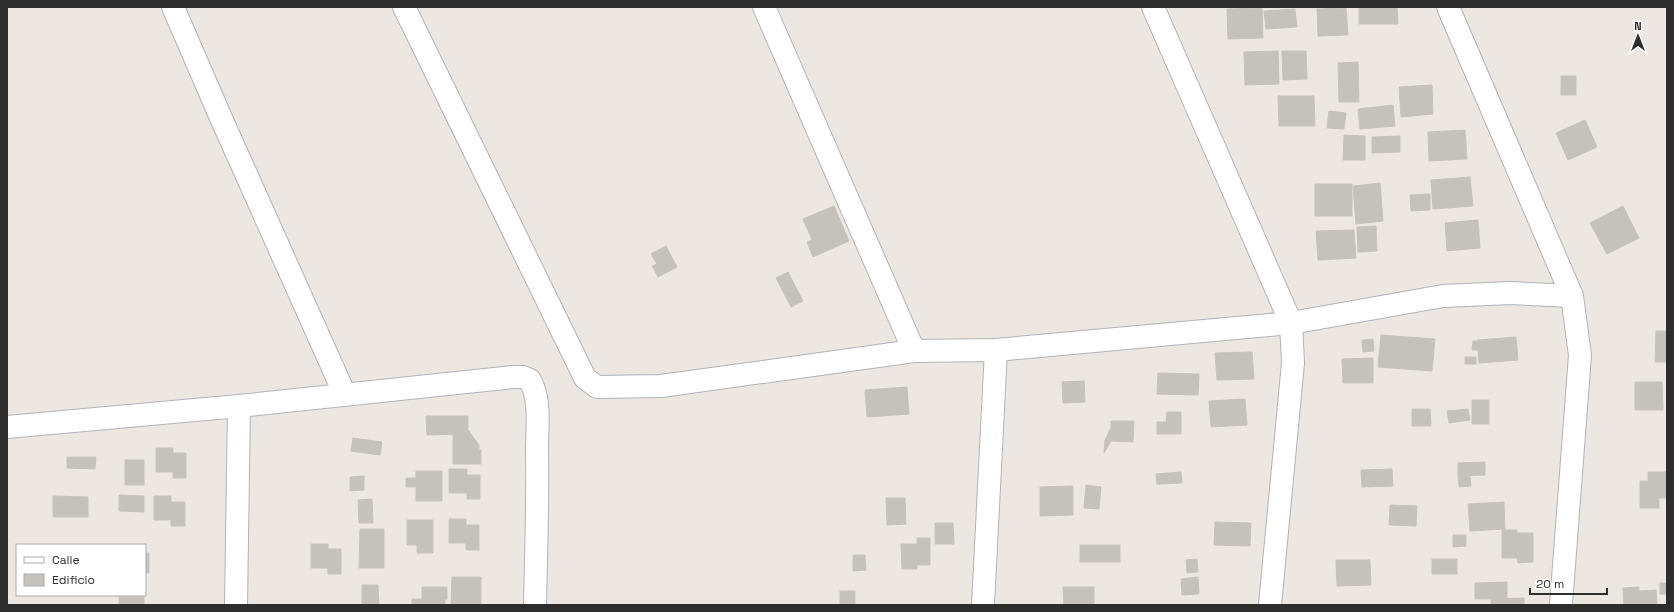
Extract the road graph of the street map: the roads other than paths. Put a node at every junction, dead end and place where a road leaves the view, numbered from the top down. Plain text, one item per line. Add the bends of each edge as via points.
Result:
1 (173, 7) edge
2 (404, 7) edge
3 (764, 7) edge
4 (1153, 7) edge
5 (1448, 7) edge
6 (1572, 296) junction
7 (1291, 323) junction
8 (996, 350) junction
9 (914, 351) junction
10 (345, 395) junction
11 (239, 406) junction
12 (7, 427) edge
13 (236, 605) edge
14 (535, 605) edge
15 (983, 605) edge
16 (1270, 605) edge
17 (1561, 605) edge

1 - 10 street
2 - 9 street via 585,378 597,387 661,386
3 - 9 street
4 - 7 street
5 - 6 street
6 - 7 street via 1510,293 1443,296
6 - 17 street via 1580,355
7 - 8 street
7 - 16 street via 1293,363
8 - 9 street
8 - 15 street
10 - 11 street
10 - 14 street via 513,377 530,380 536,398 537,426
11 - 12 street
11 - 13 street

